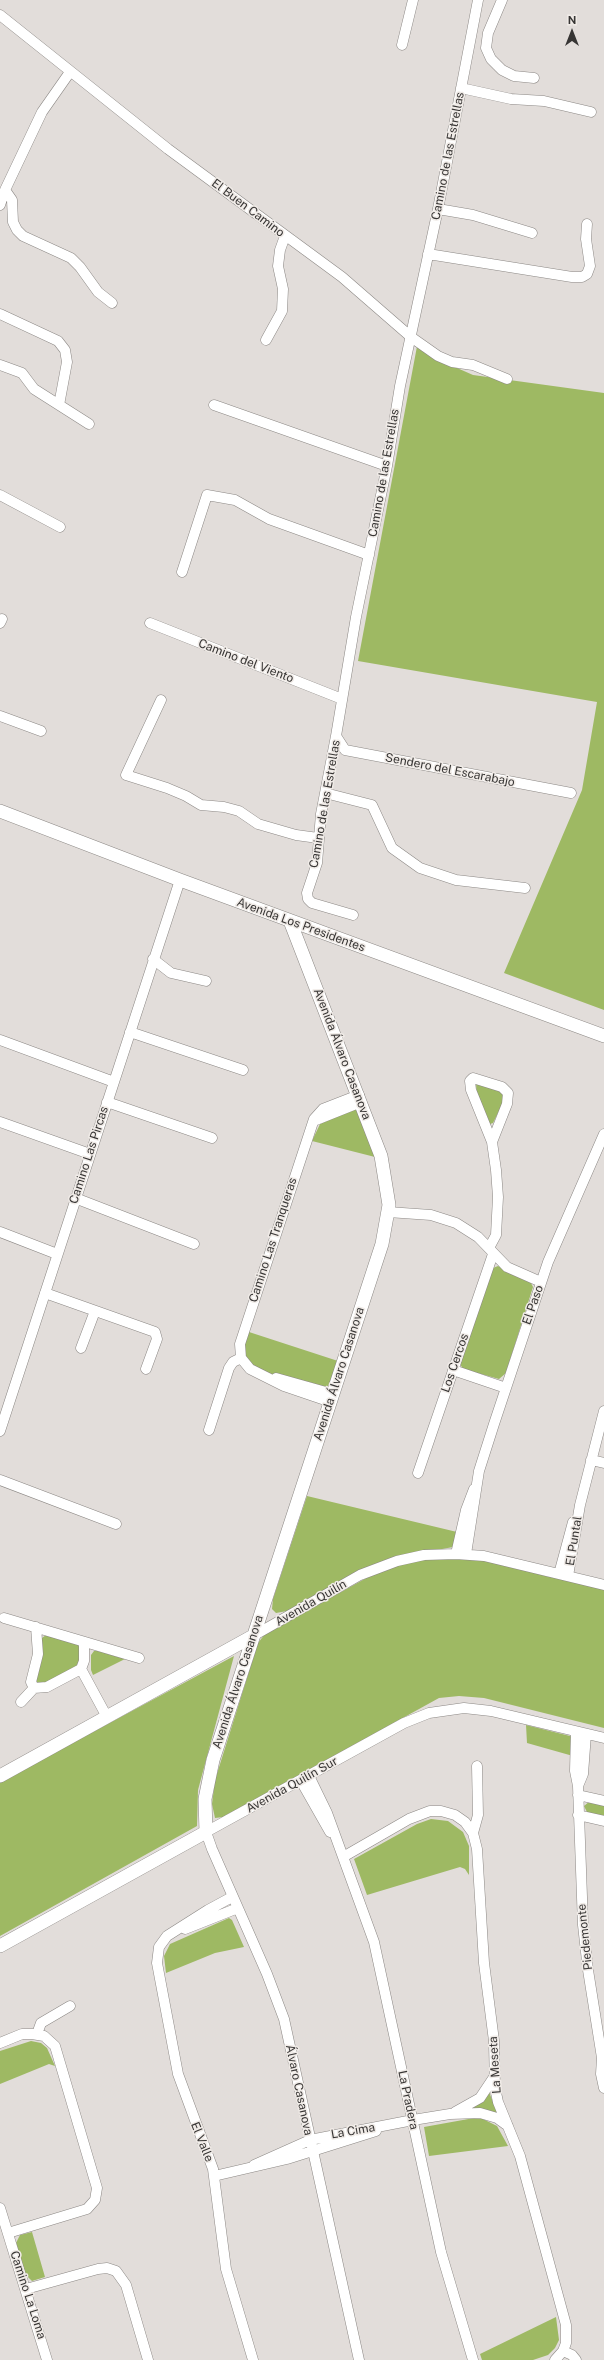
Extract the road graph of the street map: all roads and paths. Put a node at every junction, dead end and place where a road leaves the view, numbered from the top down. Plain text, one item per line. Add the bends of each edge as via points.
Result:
1 (478, 0) edge
2 (502, 0) edge
3 (410, 2) edge
4 (0, 15) edge
5 (402, 45) dead end
6 (70, 72) junction
7 (534, 78) dead end
8 (461, 88) junction
9 (591, 112) dead end
10 (5, 190) junction
11 (0, 205) edge
12 (438, 209) junction
13 (587, 224) dead end
14 (532, 233) dead end
15 (285, 236) junction
16 (428, 254) junction
17 (112, 302) dead end
18 (0, 314) edge
19 (411, 337) junction
20 (266, 340) dead end
21 (0, 365) edge
22 (507, 379) dead end
23 (214, 404) dead end
24 (59, 405) junction
25 (89, 424) dead end
26 (387, 466) junction
27 (0, 495) edge
28 (60, 527) dead end
29 (370, 554) junction
30 (182, 572) dead end
31 (150, 623) dead end
32 (342, 699) junction
33 (161, 700) dead end
34 (0, 716) edge
35 (40, 731) dead end
36 (336, 736) junction
37 (324, 793) junction
38 (571, 793) dead end
39 (0, 811) edge
40 (318, 838) junction
41 (180, 880) junction
42 (525, 888) dead end
43 (353, 915) dead end
44 (290, 921) junction
45 (153, 959) junction
46 (206, 981) dead end
47 (130, 1032) junction
48 (604, 1036) edge
49 (0, 1040) edge
50 (243, 1070) dead end
51 (114, 1082) junction
52 (360, 1098) junction
53 (107, 1102) junction
54 (0, 1122) edge
55 (604, 1134) edge
56 (212, 1138) dead end
57 (492, 1142) junction
58 (90, 1154) junction
59 (75, 1198) junction
60 (388, 1212) junction
61 (0, 1232) edge
62 (194, 1244) dead end
63 (491, 1251) junction
64 (57, 1254) junction
65 (541, 1282) junction
66 (45, 1293) junction
67 (95, 1311) junction
68 (81, 1348) dead end
69 (241, 1358) junction
70 (146, 1369) dead end
71 (453, 1370) junction
72 (506, 1388) junction
73 (332, 1398) junction
74 (604, 1411) edge
75 (208, 1430) dead end
76 (0, 1431) edge
77 (591, 1460) junction
78 (604, 1463) edge
79 (418, 1473) dead end
80 (0, 1480) edge
81 (116, 1524) dead end
82 (461, 1554) junction
83 (564, 1575) junction
84 (604, 1585) edge
85 (4, 1618) dead end
86 (36, 1627) junction
87 (253, 1636) junction
88 (84, 1642) junction
89 (139, 1658) dead end
90 (81, 1669) junction
91 (34, 1688) junction
92 (21, 1702) dead end
93 (107, 1717) junction
94 (581, 1733) junction
95 (604, 1738) edge
96 (477, 1766) dead end
97 (0, 1776) edge
98 (305, 1779) junction
99 (578, 1791) junction
100 (604, 1801) edge
101 (478, 1806) junction
102 (578, 1815) junction
103 (462, 1819) junction
104 (604, 1820) edge
105 (206, 1832) junction
106 (473, 1833) junction
107 (343, 1857) junction
108 (232, 1897) junction
109 (238, 1908) junction
110 (176, 1932) junction
111 (0, 1946) edge
112 (70, 2006) dead end
113 (37, 2034) junction
114 (0, 2043) edge
115 (603, 2059) edge
116 (494, 2075) junction
117 (604, 2088) edge
118 (450, 2114) junction
119 (413, 2120) junction
120 (385, 2126) junction
121 (509, 2128) junction
122 (310, 2140) junction
123 (312, 2152) junction
124 (254, 2166) junction
125 (214, 2176) junction
126 (0, 2208) edge
127 (8, 2233) junction
128 (26, 2289) junction
129 (563, 2351) junction
130 (47, 2360) edge
131 (148, 2360) edge
132 (253, 2360) edge
133 (359, 2360) edge
134 (473, 2360) edge
135 (555, 2360) edge
136 (576, 2360) edge

1 - 8 street, Camino de las Estrellas
2 - 7 street via 488,33 486,48 491,59 502,70 514,76
3 - 5 street
4 - 6 street, El Buen Camino
6 - 10 street via 42,112
6 - 15 street, El Buen Camino
8 - 9 street via 511,99 544,101
8 - 12 street, Camino de las Estrellas
10 - 11 street
10 - 17 street via 12,200 12,222 16,230 23,236 71,258 98,292
12 - 14 street via 473,215
12 - 16 street, Camino de las Estrellas
13 - 16 street via 586,239 590,266 587,274 582,276 572,277
15 - 19 street, El Buen Camino via 342,277
15 - 20 street via 278,266 283,289 282,312
16 - 19 street, Camino de las Estrellas
18 - 24 street via 58,341 65,350 67,362
19 - 22 street, El Buen Camino via 438,356 452,362 473,365
19 - 26 street, Camino de las Estrellas
21 - 24 street via 22,374 34,389
23 - 26 street
24 - 25 street
26 - 29 street, Camino de las Estrellas
27 - 28 street
29 - 30 street via 269,519 235,500 207,495
29 - 32 street, Camino de las Estrellas
31 - 32 street, Camino del Viento
32 - 36 street, Camino de las Estrellas
33 - 40 street via 126,776 167,788 201,805 238,811 258,824 296,835
34 - 35 street
36 - 37 street, Camino de las Estrellas
36 - 38 street, Sendero del Escarabajo via 345,750
37 - 40 street, Camino de las Estrellas
37 - 42 street via 372,805 392,848 420,868 456,880
39 - 41 street, Avenida Los Presidentes
40 - 43 street, Camino de las Estrellas via 317,863 307,897 312,903
41 - 44 street, Avenida Los Presidentes
41 - 45 street, Camino Las Pircas
44 - 48 street, Avenida Los Presidentes
44 - 52 street, Avenida Álvaro Casanova
45 - 46 street via 171,973
45 - 47 street, Camino Las Pircas
47 - 50 street
47 - 51 street, Camino Las Pircas
49 - 51 street
51 - 53 street, Camino Las Pircas
52 - 60 street, Avenida Álvaro Casanova via 384,1166
52 - 69 street, Camino Las Tranqueras via 323,1109 311,1124 240,1339
53 - 56 street
53 - 58 street, Camino Las Pircas
54 - 58 street
55 - 65 street, El Paso
57 - 57 street, Los Cercos via 507,1104 508,1093 502,1087 473,1078 470,1081 471,1090
57 - 63 street, Los Cercos via 498,1210 496,1235
58 - 59 street, Camino Las Pircas
59 - 62 street
59 - 64 street, Camino Las Pircas
60 - 63 street via 431,1215 449,1220 471,1231
60 - 73 street, Avenida Álvaro Casanova via 382,1244
61 - 64 street
63 - 65 street via 513,1270
63 - 71 street, Los Cercos
64 - 66 street, Camino Las Pircas
65 - 72 street, El Paso
66 - 67 street
66 - 76 street, Camino Las Pircas
67 - 68 street
67 - 70 street via 155,1332 156,1344
69 - 73 street via 250,1369 266,1376 292,1381
69 - 75 street via 233,1362 229,1368
71 - 72 street
71 - 79 street, Los Cercos
72 - 82 street, El Paso via 481,1461
73 - 87 street, Avenida Álvaro Casanova
74 - 77 street, El Puntal
77 - 78 street
77 - 83 street, El Puntal via 580,1505 568,1537
80 - 81 street
82 - 83 street, Avenida Quilín via 494,1558
82 - 87 street, Avenida Quilín via 411,1558 374,1569
83 - 84 street, Avenida Quilín
85 - 86 street
86 - 88 street
86 - 91 street via 38,1654 31,1682
87 - 93 street, Avenida Quilín
87 - 105 street, Avenida Álvaro Casanova via 207,1782
88 - 89 street
88 - 90 street via 85,1658
90 - 91 street via 46,1687
90 - 93 street
91 - 92 street
93 - 97 street, Avenida Quilín
94 - 95 street, Avenida Quilín Sur
94 - 98 street, Avenida Quilín Sur via 490,1711 464,1708 437,1711 404,1723
94 - 99 street, Piedemonte via 575,1771
96 - 101 street, La Meseta
98 - 105 street, Avenida Quilín Sur
98 - 107 street, La Pradera
99 - 100 street
99 - 102 street, Piedemonte
101 - 103 street via 472,1815
101 - 106 street, La Meseta via 478,1819
102 - 104 street
102 - 115 street, Piedemonte via 585,1948
103 - 106 street
103 - 107 street via 441,1811 424,1813
105 - 108 street, Álvaro Casanova
105 - 111 street, Avenida Quilín Sur
106 - 116 street, La Meseta via 477,1849 484,1963 494,2041
107 - 119 street, La Pradera via 374,1942
108 - 109 street, Álvaro Casanova
108 - 110 street, El Valle
109 - 110 street, El Valle
109 - 122 street, Álvaro Casanova via 284,2019
110 - 125 street, El Valle via 167,1936 159,1947 158,1969 181,2086 211,2162
112 - 113 street via 41,2023
113 - 114 street via 22,2034
113 - 127 street via 53,2043 60,2056 96,2184 95,2200 82,2211
115 - 117 street, Piedemonte via 601,2074
116 - 118 street, La Cima via 490,2086 480,2098
116 - 121 street, La Meseta via 498,2102
118 - 119 street, La Cima
118 - 121 street, La Cima via 487,2114 501,2120
119 - 120 street, La Cima
119 - 134 street, La Pradera via 441,2252
120 - 122 street, La Cima
120 - 123 street, La Cima
121 - 129 street, La Meseta via 522,2161 566,2325 567,2339
122 - 123 street, Álvaro Casanova
122 - 124 street, La Cima
123 - 124 street, La Cima
123 - 133 street, Álvaro Casanova
124 - 125 street, La Cima
125 - 132 street, El Valle via 226,2269
126 - 127 street, Camino La Loma
127 - 128 street, Camino La Loma
128 - 130 street, Camino La Loma
128 - 131 street via 98,2269 116,2271 126,2285
129 - 135 street
129 - 136 street

